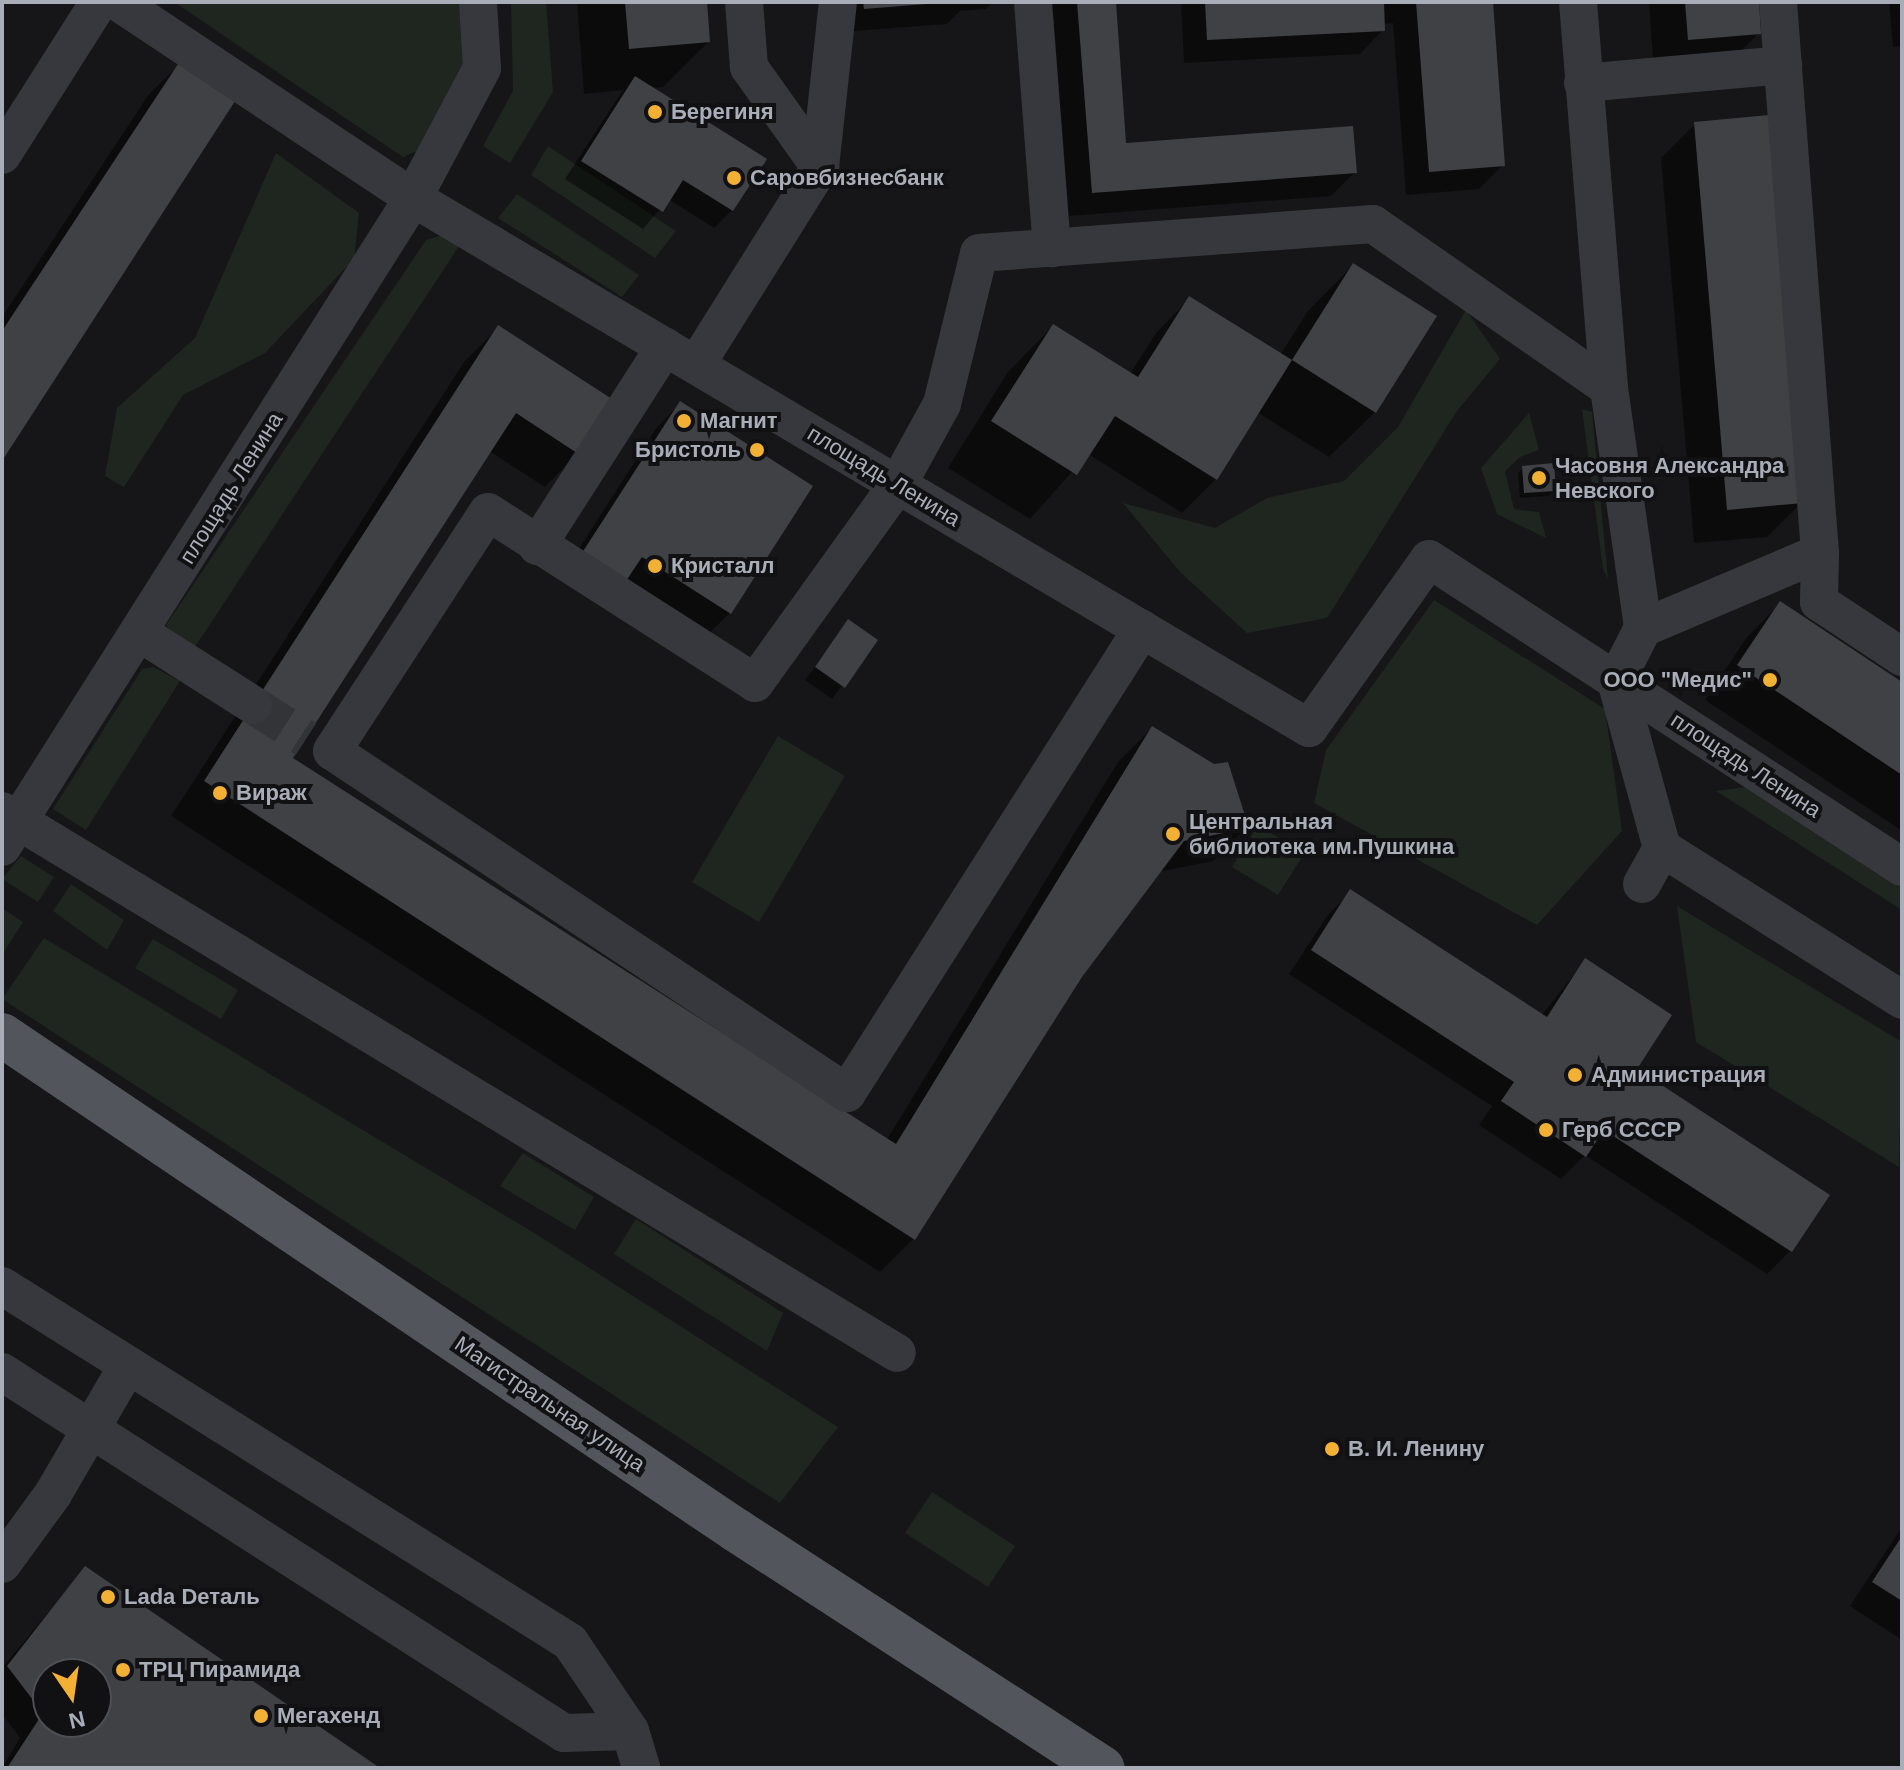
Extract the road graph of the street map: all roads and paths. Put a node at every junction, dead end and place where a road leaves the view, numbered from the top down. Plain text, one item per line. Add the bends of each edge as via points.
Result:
1 (99, 2) edge
2 (118, 2) edge
3 (478, 2) edge
4 (744, 2) edge
5 (838, 2) edge
6 (1033, 2) edge
7 (1578, 2) edge
8 (1778, 2) edge
9 (1783, 65) junction
10 (1583, 83) junction
11 (2, 155) edge
12 (820, 167) junction
13 (413, 198) junction
14 (1052, 248) junction
15 (681, 356) junction
16 (1609, 388) junction
17 (898, 484) junction
18 (537, 546) junction
19 (1820, 553) junction
20 (1643, 628) junction
21 (1142, 629) junction
22 (140, 633) junction
23 (1902, 657) edge
24 (1616, 681) junction
25 (253, 705) tunnel mouth
26 (7, 827) edge
27 (1662, 848) junction
28 (1902, 867) edge
29 (1642, 884) dead end
30 (1902, 1000) edge
31 (2, 1035) edge
32 (2, 1286) edge
33 (897, 1353) dead end
34 (128, 1365) junction
35 (2, 1372) edge
36 (92, 1430) junction
37 (2, 1564) edge
38 (630, 1731) junction
39 (641, 1768) edge
40 (1102, 1768) edge

1 - 11 street
2 - 13 street
3 - 13 street via 482,68
4 - 12 street via 749,67
5 - 12 street
6 - 14 street
7 - 10 street
8 - 9 street
9 - 10 street
9 - 19 street
10 - 16 street
12 - 15 street
13 - 15 street, площадь Ленина
13 - 22 street, площадь Ленина
14 - 16 street via 1373,224
14 - 17 street via 979,253 942,404
15 - 17 street, площадь Ленина
15 - 18 street
16 - 20 street
17 - 18 street via 755,683
17 - 21 street, площадь Ленина
18 - 21 street via 488,512 319,745 847,1093
19 - 20 street
19 - 23 street via 1819,602
20 - 24 street
21 - 24 street, площадь Ленина via 1309,728 1429,559
22 - 25 street
22 - 26 street, площадь Ленина
24 - 27 street
24 - 28 street, площадь Ленина
26 - 33 street
27 - 29 street
27 - 30 street
31 - 40 main road, Магистральная улица via 736,1530
32 - 34 street
34 - 36 street
34 - 38 street via 570,1642
35 - 36 street
36 - 37 street
36 - 38 street via 564,1733
38 - 39 street

